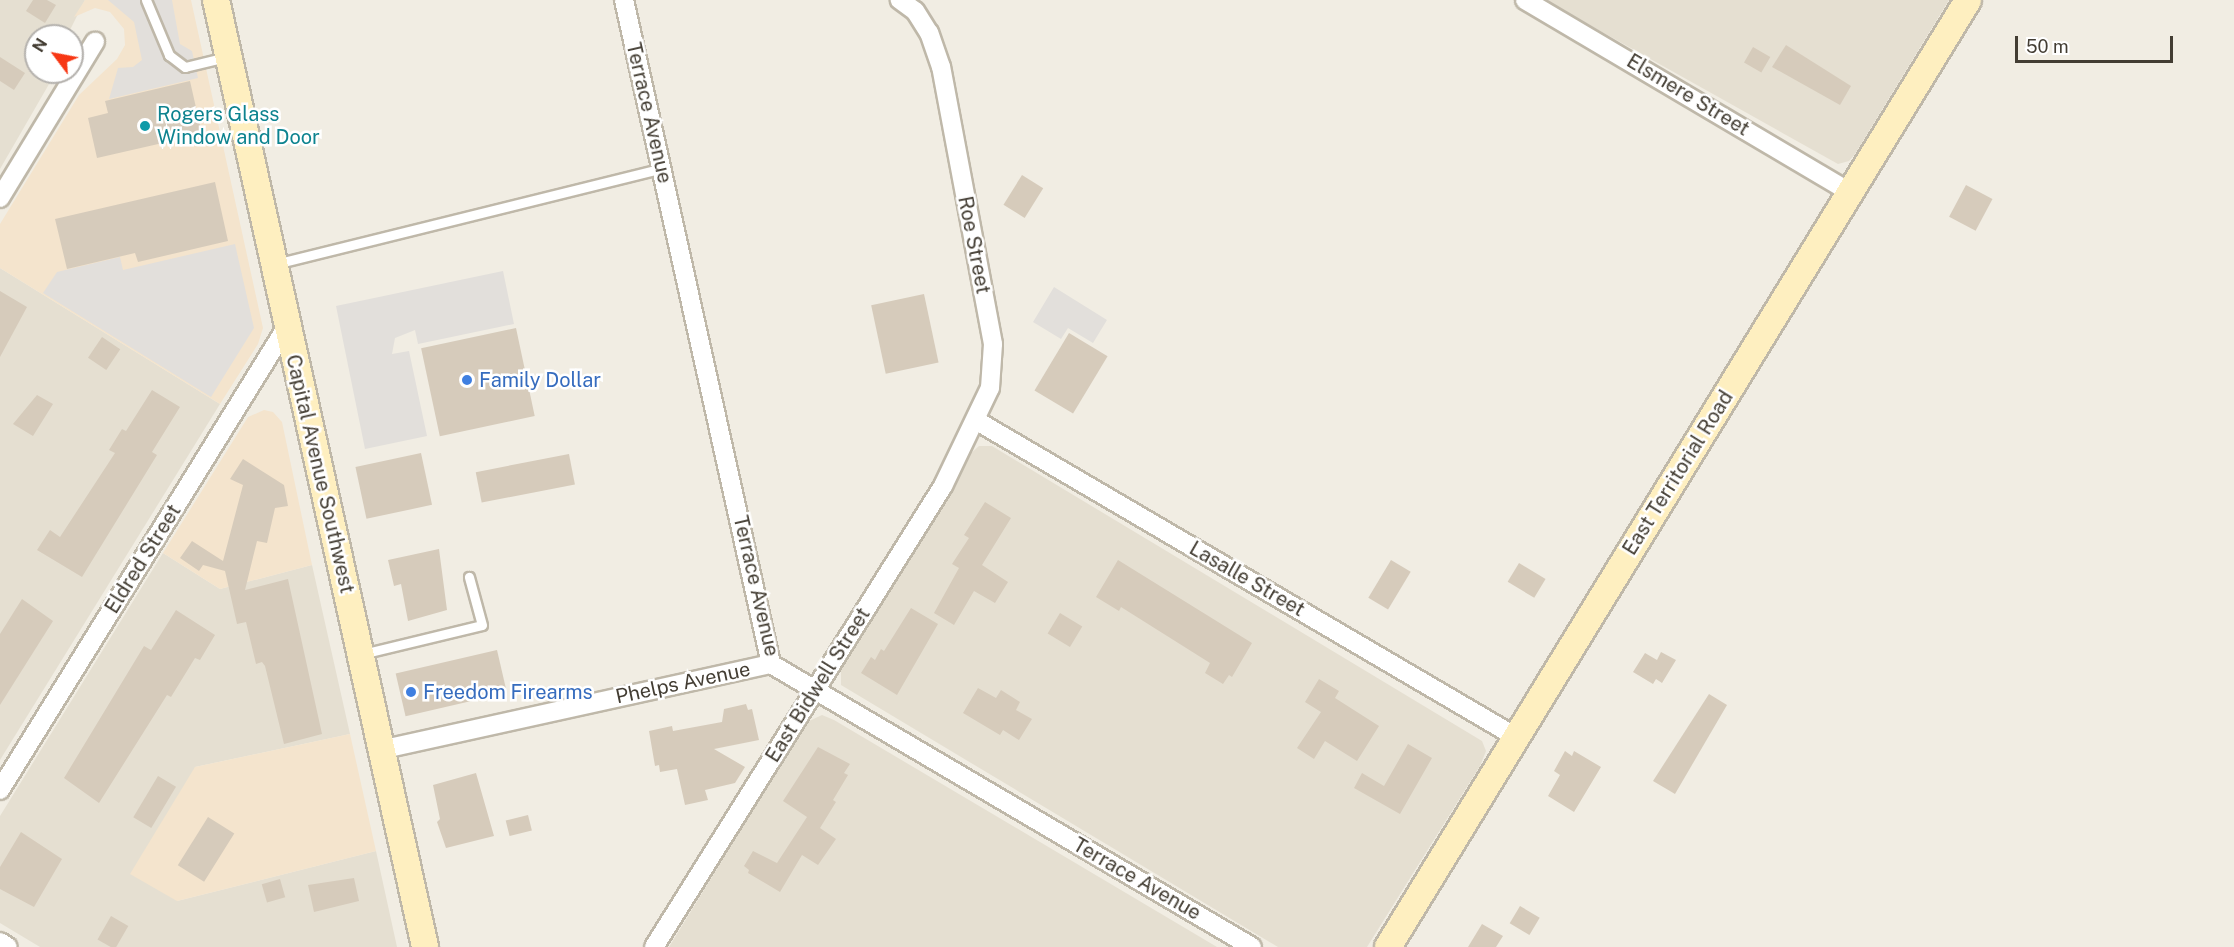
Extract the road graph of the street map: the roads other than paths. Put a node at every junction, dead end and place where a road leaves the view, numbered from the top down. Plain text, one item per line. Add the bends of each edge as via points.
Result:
1 (146, 0) edge
2 (216, 0) edge
3 (624, 0) edge
4 (900, 0) edge
5 (1524, 0) edge
6 (1968, 0) edge
7 (95, 42) dead end
8 (228, 57) junction
9 (662, 168) junction
10 (1850, 192) junction
11 (0, 198) edge
12 (273, 265) junction
13 (286, 328) junction
14 (977, 421) junction
15 (469, 577) dead end
16 (362, 654) junction
17 (771, 664) junction
18 (815, 690) junction
19 (1516, 737) junction
20 (384, 749) junction
21 (0, 790) edge
22 (0, 942) edge
23 (8, 947) edge
24 (425, 947) edge
25 (654, 947) edge
26 (1252, 947) edge
27 (1388, 947) edge

1 - 8 lane via 169,55 184,66
2 - 8 street, Capital Avenue Southwest
3 - 9 street, Terrace Avenue
4 - 14 street, Roe Street via 915,11 929,33 941,67 993,344 994,373
5 - 10 street, Elsmere Street
6 - 10 street, East Territorial Road
7 - 11 street
8 - 12 street, Capital Avenue Southwest
9 - 12 lane
9 - 17 street, Terrace Avenue
10 - 19 street, East Territorial Road
12 - 13 street, Capital Avenue Southwest
13 - 16 street, Capital Avenue Southwest
13 - 21 street, Eldred Street
14 - 18 street, East Bidwell Street via 943,486
14 - 19 street, Lasalle Street
15 - 16 lane via 482,625
16 - 20 street, Capital Avenue Southwest
17 - 18 street, Terrace Avenue
17 - 20 street, Phelps Avenue
18 - 25 street, East Bidwell Street
18 - 26 street, Terrace Avenue
19 - 27 street, East Territorial Road
20 - 24 street, Capital Avenue Southwest
22 - 23 street

